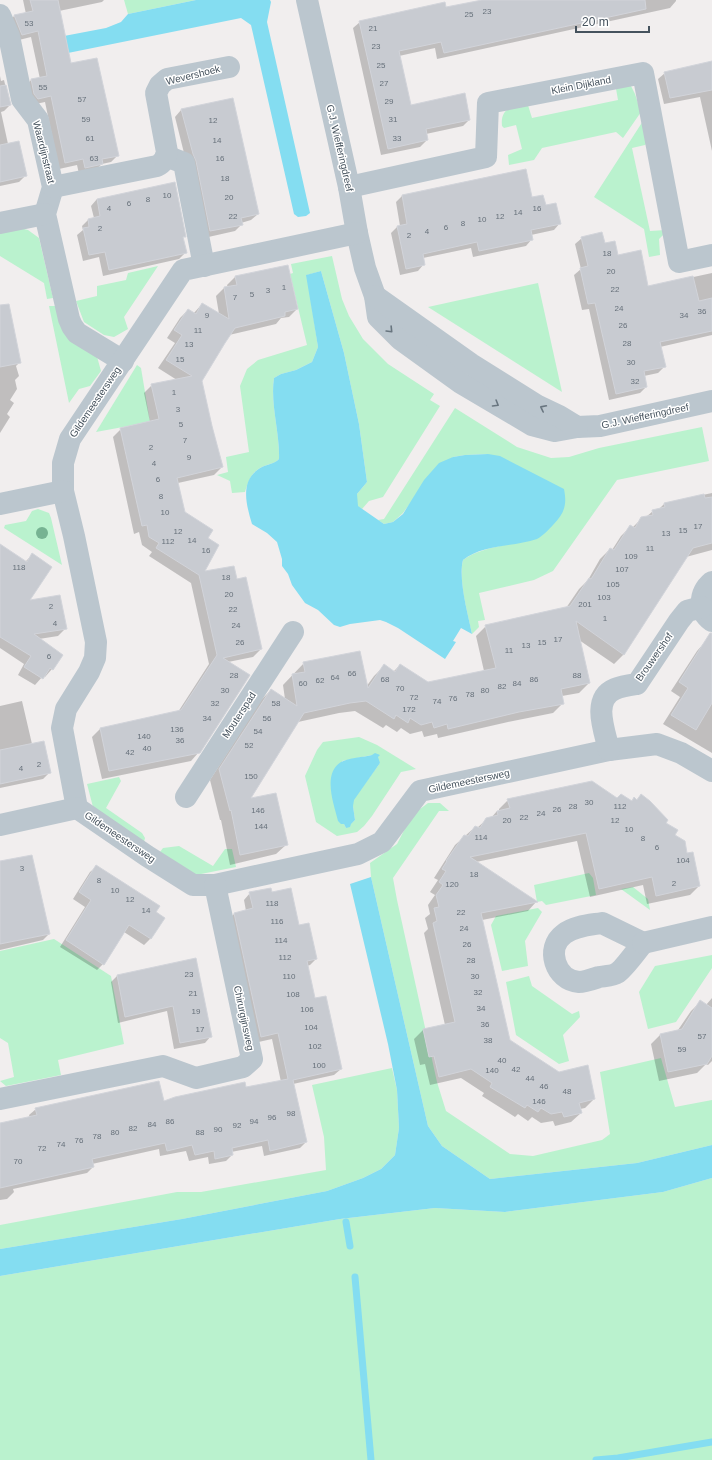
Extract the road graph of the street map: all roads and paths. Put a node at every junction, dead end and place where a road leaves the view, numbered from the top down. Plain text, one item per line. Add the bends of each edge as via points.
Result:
1 (307, 0) edge
2 (0, 15) edge
3 (229, 67) dead end
4 (166, 156) junction
5 (53, 187) junction
6 (348, 187) junction
7 (46, 214) junction
8 (0, 224) edge
9 (357, 233) junction
10 (712, 255) edge
11 (204, 266) junction
12 (123, 360) junction
13 (712, 401) edge
14 (63, 491) junction
15 (0, 504) edge
16 (712, 582) edge
17 (707, 614) edge
18 (292, 632) dead end
19 (609, 750) junction
20 (712, 771) edge
21 (186, 797) dead end
22 (77, 808) junction
23 (0, 824) edge
24 (215, 885) junction
25 (712, 927) edge
26 (643, 943) dead end
27 (0, 1099) edge

1 - 6 street, G.J. Wiefferingdreef
2 - 5 street, Waardijnstraat via 9,36 22,99 38,120
3 - 4 street, Wevershoek via 167,79 160,85 156,93
4 - 5 street via 157,166
4 - 11 street via 184,163
5 - 7 street, Waardijnstraat
6 - 9 street, G.J. Wiefferingdreef
6 - 10 street, Klein Dijkland via 486,157 488,103 643,73 679,262
7 - 8 street
7 - 12 street, Waardijnstraat via 72,326 77,332
9 - 11 street, Gildemeestersweg
9 - 13 street, G.J. Wiefferingdreef via 375,296 378,318 400,339 461,383 532,425 555,431 600,426
11 - 12 street, Gildemeestersweg via 183,270
12 - 14 street, Gildemeestersweg via 70,439 63,463
14 - 15 street
14 - 22 street, Gildemeestersweg via 96,642 95,658 66,710 62,728
16 - 17 street, Brouwershof via 704,592 702,600
17 - 19 street, Brouwershof via 687,611 637,684 616,688 604,698 601,712
18 - 21 street, Mouterspad
19 - 20 street, Gildemeestersweg via 657,744 681,753
19 - 24 street, Gildemeestersweg via 420,791 382,842 358,854
22 - 23 street
22 - 24 street, Gildemeestersweg via 192,885
24 - 27 street, Chirurgijnsweg via 252,1059 243,1067 196,1078 163,1066
25 - 26 street

